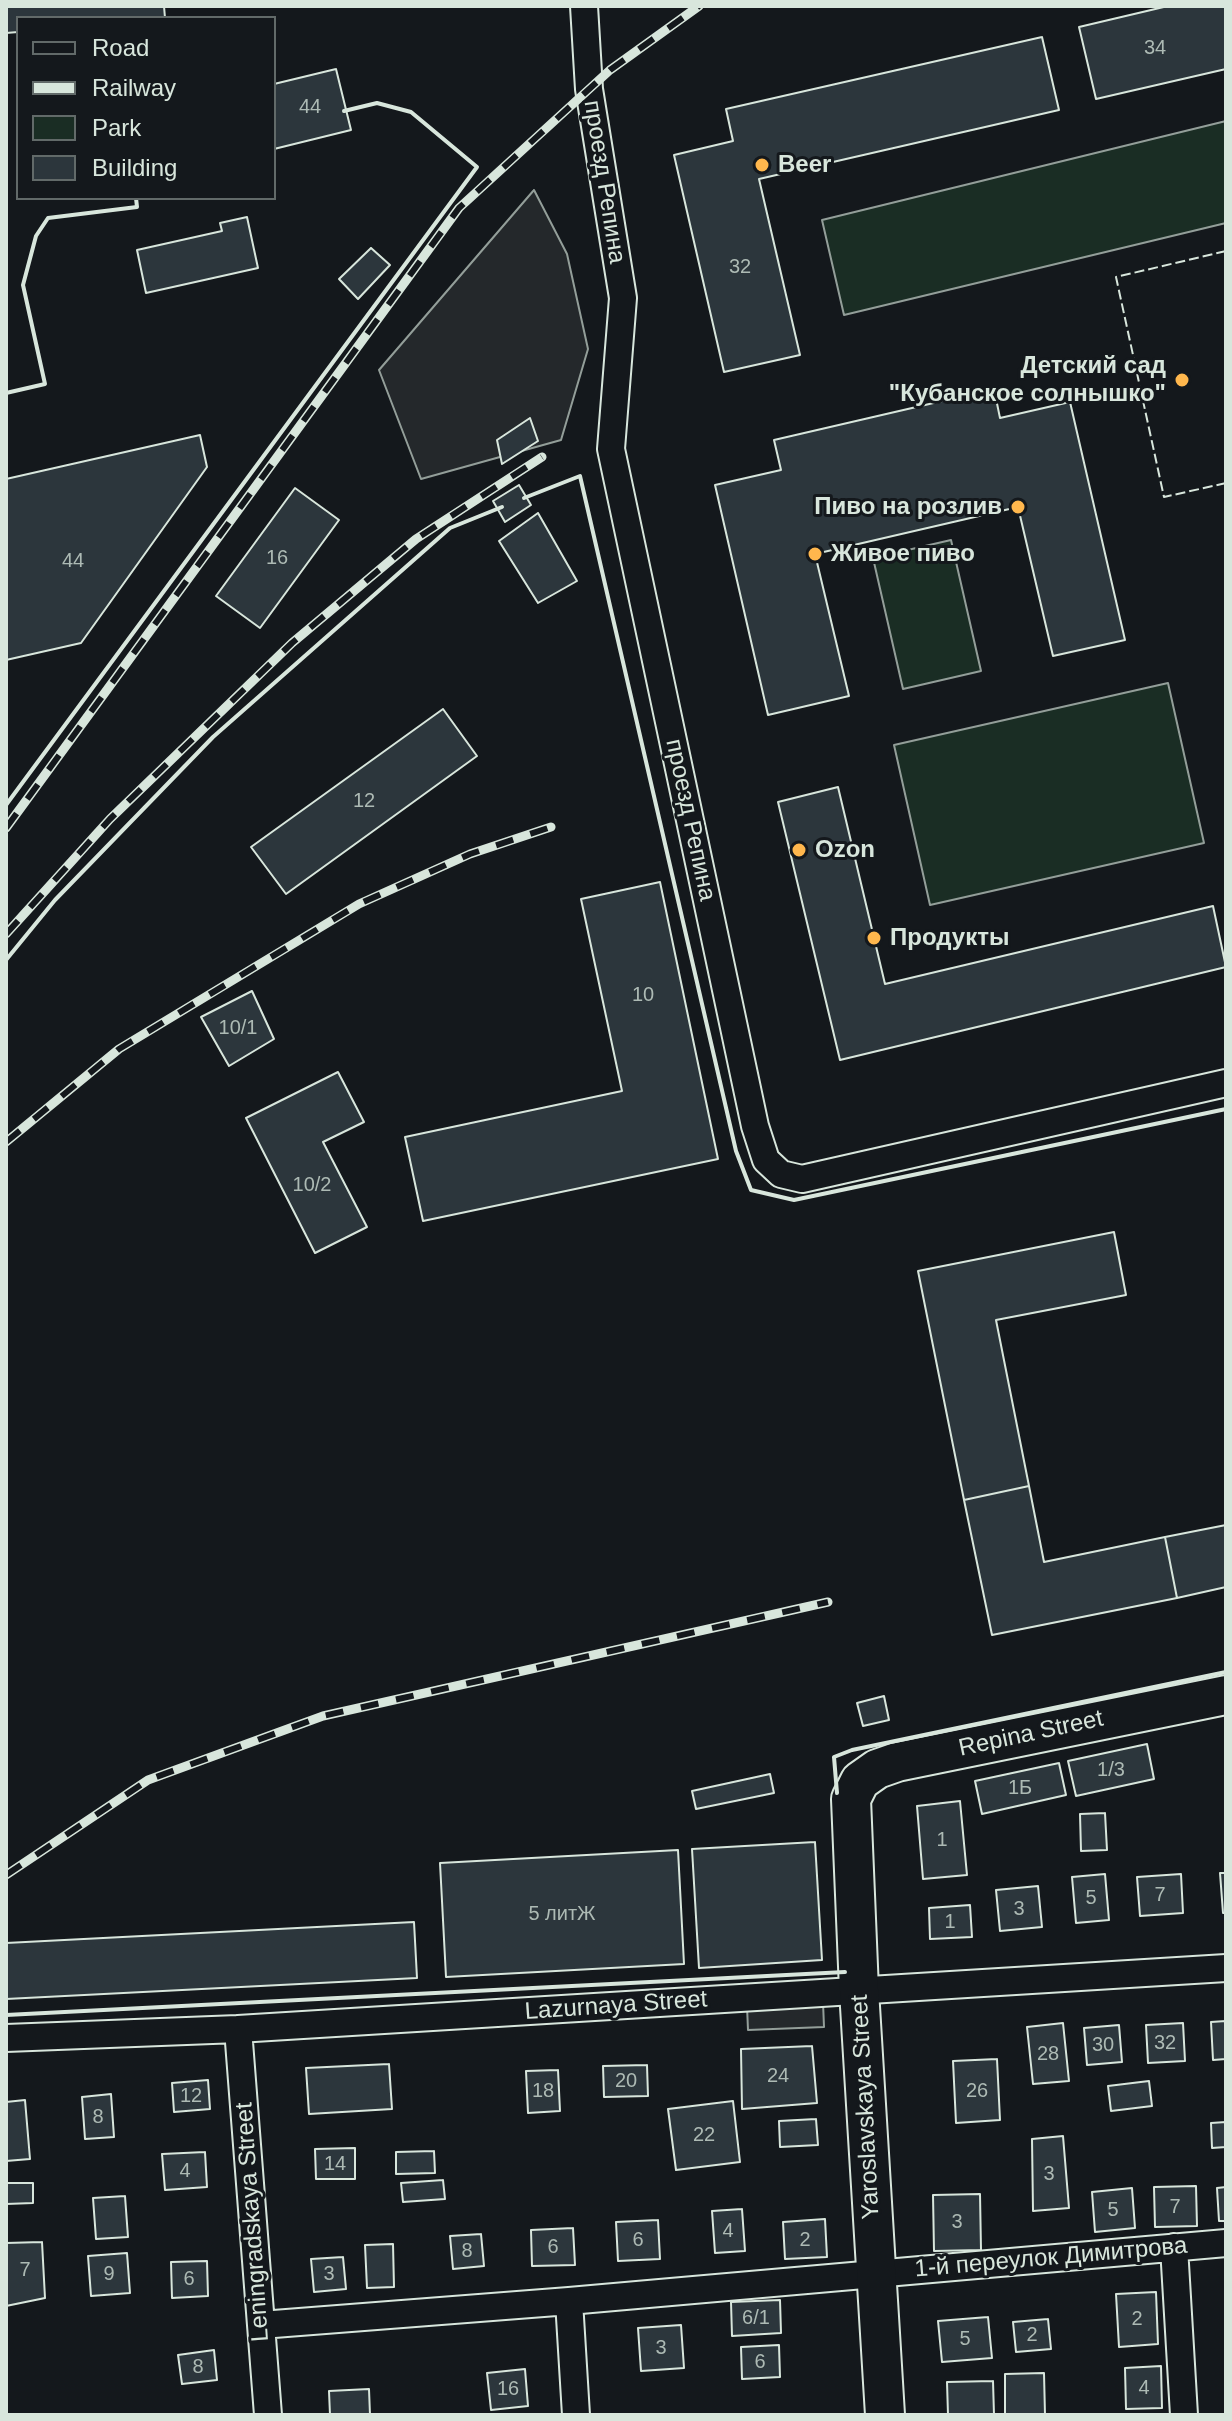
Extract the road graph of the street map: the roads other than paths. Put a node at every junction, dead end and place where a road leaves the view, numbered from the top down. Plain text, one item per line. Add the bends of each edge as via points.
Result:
1 (584, 6) edge
2 (1226, 1083) edge
3 (1226, 1695) edge
4 (851, 1799) joint
5 (1226, 1968) edge
6 (859, 1990) junction
7 (238, 2029) junction
8 (6, 2038) edge
9 (1226, 2243) edge
10 (1174, 2247) junction
11 (875, 2272) junction
12 (569, 2301) junction
13 (261, 2325) junction
14 (268, 2415) edge
15 (576, 2415) edge
16 (885, 2415) edge
17 (1184, 2415) edge

1 - 2 street, проезд Репина via 589,89 623,298 611,449 766,1160 781,1174 802,1179
3 - 4 street, Repina Street via 897,1762 860,1781
4 - 6 street, Yaroslavskaya Street
5 - 6 street, Lazurnaya Street
6 - 7 street, Lazurnaya Street
6 - 11 street, Yaroslavskaya Street
7 - 8 street, Lazurnaya Street
7 - 13 street, Leningradskaya Street
9 - 10 street, 1-й переулок Димитрова
10 - 11 street, 1-й переулок Димитрова
10 - 17 street
11 - 12 street, 1-й переулок Димитрова
11 - 16 street, Yaroslavskaya Street
12 - 13 street, 1-й переулок Димитрова
12 - 15 street
13 - 14 street, Leningradskaya Street

